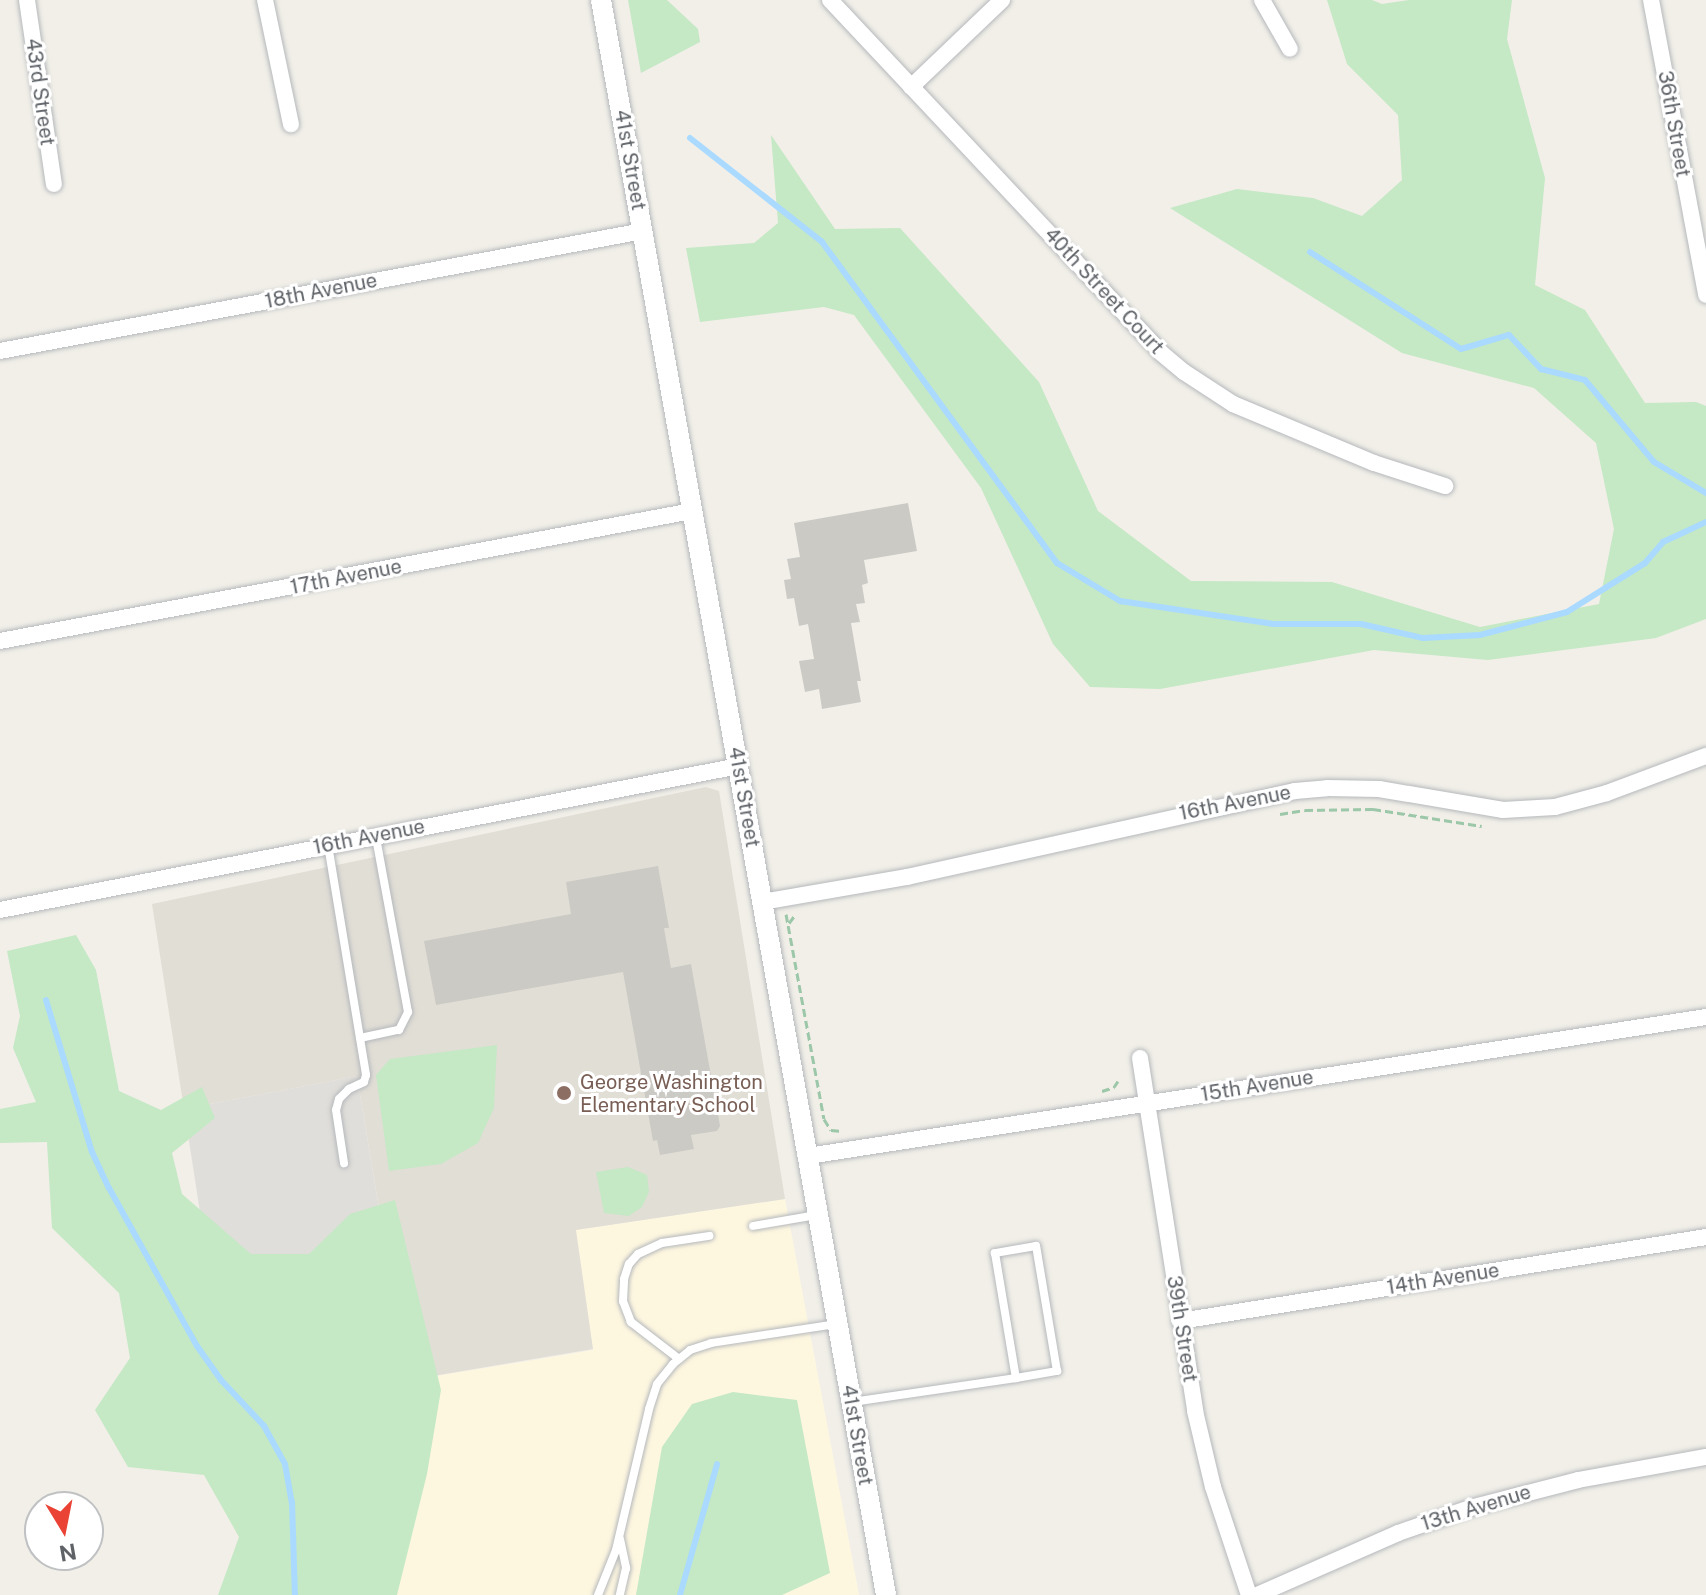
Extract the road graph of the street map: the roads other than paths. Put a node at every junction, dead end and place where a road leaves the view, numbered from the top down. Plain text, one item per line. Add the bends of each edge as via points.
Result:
1 (27, 0) edge
2 (265, 0) edge
3 (601, 0) edge
4 (830, 0) edge
5 (1002, 0) edge
6 (1262, 0) edge
7 (1651, 0) edge
8 (1290, 49) dead end
9 (911, 87) junction
10 (291, 124) dead end
11 (54, 184) dead end
12 (643, 231) junction
13 (1706, 295) edge
14 (0, 351) edge
15 (1445, 486) dead end
16 (692, 511) junction
17 (0, 641) edge
18 (1706, 756) edge
19 (739, 766) junction
20 (376, 835) junction
21 (327, 845) junction
22 (762, 902) junction
23 (0, 910) edge
24 (1706, 1017) edge
25 (360, 1038) junction
26 (1140, 1058) dead end
27 (1145, 1103) junction
28 (808, 1156) junction
29 (344, 1163) dead end
30 (818, 1215) junction
31 (753, 1226) dead end
32 (709, 1236) dead end
33 (1706, 1237) edge
34 (1180, 1321) junction
35 (837, 1324) junction
36 (679, 1359) junction
37 (1016, 1378) junction
38 (851, 1402) junction
39 (1706, 1457) edge
40 (619, 1534) junction
41 (883, 1594) edge
42 (598, 1595) edge
43 (620, 1595) edge
44 (1249, 1595) edge
45 (1257, 1595) edge

1 - 11 street, 43rd Street
2 - 10 street
3 - 12 street, 41st Street
4 - 9 street, 40th Street Court
5 - 9 street
6 - 8 street
7 - 13 street, 36th Street
9 - 15 street, 40th Street Court via 1184,372 1233,404 1374,463
12 - 14 street, 18th Avenue
12 - 16 street, 41st Street
16 - 17 street, 17th Avenue
16 - 19 street, 41st Street
18 - 22 street, 16th Avenue via 1555,807 1503,810 1379,789 1295,791 907,877
19 - 20 street, 16th Avenue
19 - 22 street, 41st Street
20 - 21 street, 16th Avenue
20 - 25 lane via 408,1012 399,1030
21 - 23 street, 16th Avenue
21 - 25 lane
22 - 28 street, 41st Street
24 - 27 street, 15th Avenue
25 - 29 lane via 364,1082 349,1089 336,1110
26 - 27 street, 39th Street
27 - 28 street, 15th Avenue
27 - 34 street, 39th Street
28 - 30 street, 41st Street
30 - 31 lane
30 - 35 street, 41st Street
32 - 36 lane via 662,1243 638,1254 624,1279 623,1301 631,1322
33 - 34 street, 14th Avenue
34 - 44 street, 39th Street via 1213,1487
35 - 36 lane via 711,1343
35 - 38 street, 41st Street
36 - 40 lane via 657,1384
37 - 37 lane via 1057,1371 1036,1246 995,1253
37 - 38 lane
38 - 41 street, 41st Street
39 - 45 street, 13th Avenue via 1578,1480 1470,1508 1398,1533
40 - 42 lane
40 - 43 lane via 626,1568

